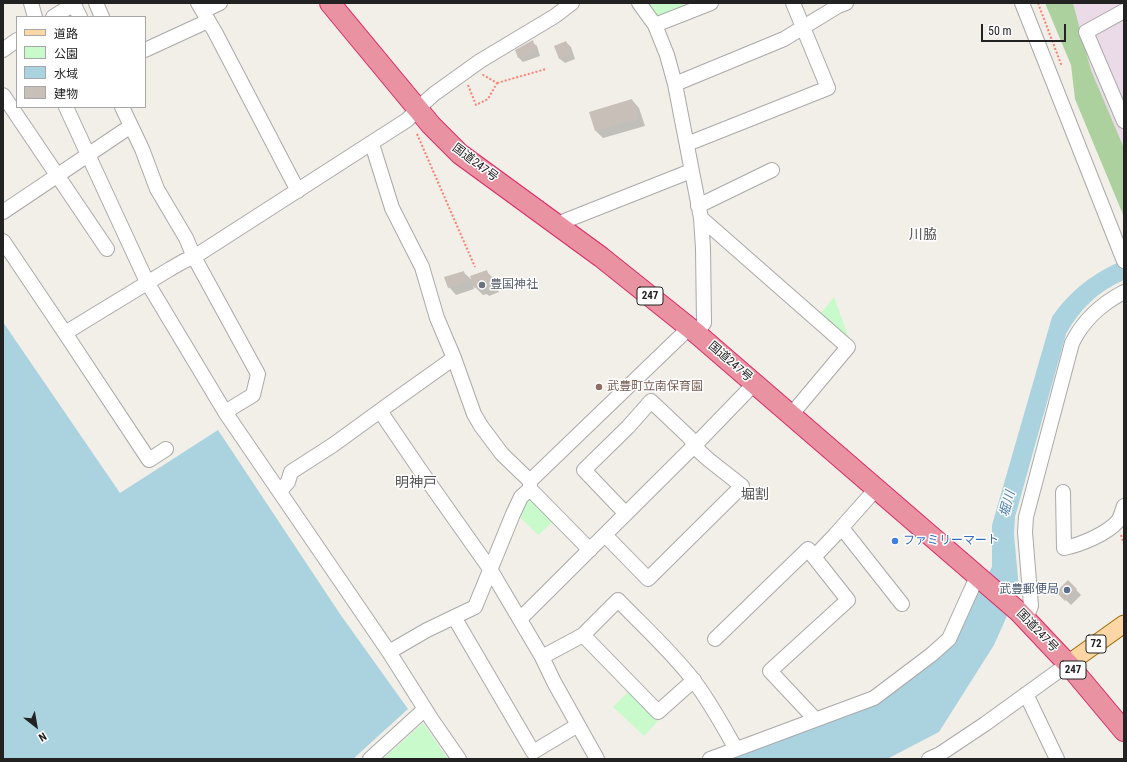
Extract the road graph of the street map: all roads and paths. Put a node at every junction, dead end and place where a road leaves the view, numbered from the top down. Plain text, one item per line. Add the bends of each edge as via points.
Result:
1 (30, 3) edge
2 (96, 3) edge
3 (220, 3) edge
4 (330, 3) edge
5 (572, 3) edge
6 (639, 3) edge
7 (711, 3) edge
8 (793, 3) edge
9 (846, 3) edge
10 (1022, 3) edge
11 (74, 4) edge
12 (1124, 11) edge
13 (203, 12) edge
14 (35, 16) edge
15 (55, 16) edge
16 (80, 16) edge
17 (102, 16) edge
18 (655, 25) junction
19 (804, 28) junction
20 (16, 41) edge
21 (146, 49) edge
22 (3, 50) edge
23 (546, 69) dead end
24 (478, 78) dead end
25 (473, 81) dead end
26 (497, 83) junction
27 (468, 84) junction
28 (676, 84) junction
29 (462, 88) dead end
30 (3, 95) edge
31 (1120, 98) edge
32 (66, 108) edge
33 (122, 108) edge
34 (418, 109) junction
35 (1124, 121) edge
36 (131, 126) junction
37 (414, 128) dead end
38 (372, 144) junction
39 (687, 144) junction
40 (88, 156) junction
41 (772, 170) dead end
42 (691, 171) junction
43 (58, 176) junction
44 (298, 191) junction
45 (3, 212) edge
46 (700, 212) junction
47 (557, 224) junction
48 (3, 241) edge
49 (107, 249) dead end
50 (194, 257) junction
51 (1123, 258) edge
52 (475, 267) dead end
53 (148, 282) junction
54 (1124, 292) edge
55 (693, 330) junction
56 (65, 333) junction
57 (454, 358) junction
58 (754, 384) junction
59 (380, 411) junction
60 (225, 412) junction
61 (791, 415) junction
62 (695, 445) junction
63 (166, 449) dead end
64 (530, 485) junction
65 (876, 489) junction
66 (280, 491) junction
67 (1063, 492) dead end
68 (1124, 506) edge
69 (626, 514) junction
70 (842, 528) junction
71 (605, 536) junction
72 (590, 550) junction
73 (814, 556) junction
74 (490, 569) junction
75 (980, 579) junction
76 (902, 604) dead end
77 (1023, 616) junction
78 (454, 617) junction
79 (520, 619) junction
80 (1124, 624) edge
81 (583, 635) junction
82 (715, 639) dead end
83 (389, 652) junction
84 (542, 657) junction
85 (1068, 664) junction
86 (694, 680) junction
87 (1026, 694) junction
88 (425, 709) junction
89 (815, 719) junction
90 (578, 725) junction
91 (1124, 731) edge
92 (736, 749) junction
93 (370, 759) edge
94 (459, 759) edge
95 (597, 759) edge
96 (710, 759) edge
97 (929, 759) edge
98 (1057, 759) edge

1 - 14 street
2 - 17 street
3 - 13 street
4 - 34 highway, 国道247号 / 247
5 - 34 street via 480,61 434,94
6 - 18 street
7 - 18 street
8 - 19 street
9 - 19 street
10 - 51 street
11 - 15 street
11 - 16 street
12 - 31 street via 1086,32
13 - 21 street
13 - 44 street
18 - 28 street via 668,55
19 - 28 street via 784,39
19 - 39 street via 828,88
20 - 22 street
23 - 26 path
24 - 26 path via 482,75
25 - 27 path
26 - 27 path via 488,99 476,105
27 - 29 path
28 - 39 street
30 - 43 street
31 - 35 street
32 - 40 street
33 - 36 street
34 - 38 street via 407,120
34 - 47 highway, 国道247号 / 247 via 460,154
36 - 40 street
36 - 50 street via 158,189
37 - 52 path
38 - 44 street
38 - 57 street via 392,208 422,267 437,318
39 - 42 street
40 - 43 street
40 - 53 street
41 - 46 street
42 - 46 street
42 - 47 street
43 - 45 street
43 - 49 street
44 - 50 street
46 - 55 street via 704,323
46 - 61 street via 848,347
47 - 55 highway, 国道247号 / 247
48 - 56 street
50 - 53 street
50 - 60 street via 258,374 253,395
53 - 56 street
53 - 60 street
54 - 77 street via 1100,307 1085,321 1072,343 1026,517 1031,606
55 - 58 highway, 国道247号 / 247
55 - 64 street
56 - 63 street via 149,460
57 - 59 street
57 - 64 street via 474,414 481,426
58 - 61 highway, 国道247号 / 247
58 - 62 street
59 - 66 street via 291,472 288,482
59 - 74 street
60 - 66 street
61 - 65 highway, 国道247号 / 247
62 - 69 street
62 - 69 street via 651,401 584,470
62 - 71 street via 709,460 742,486 648,579
64 - 72 street
64 - 74 street via 521,497
65 - 70 street
65 - 75 highway, 国道247号 / 247
66 - 83 street
67 - 68 street via 1064,548 1086,541 1113,527 1119,520
69 - 71 street
70 - 73 street
70 - 76 street
71 - 72 street
72 - 79 street
73 - 82 street via 808,549
73 - 89 street via 848,600 770,671
74 - 78 street via 475,607
74 - 79 street
75 - 77 highway, 国道247号 / 247
75 - 89 street via 949,639 931,655 874,698
77 - 85 highway, 国道247号 / 247
78 - 83 street
78 - 90 street via 533,752
79 - 84 street
80 - 85 main road, 72
81 - 84 street
81 - 86 street via 658,712
81 - 86 street via 618,600
83 - 88 street
84 - 90 street
85 - 87 street
85 - 91 highway, 国道247号 / 247
86 - 92 street
87 - 97 street via 985,724
87 - 98 street
88 - 93 street
88 - 94 street
89 - 92 street
90 - 95 street
92 - 96 street

